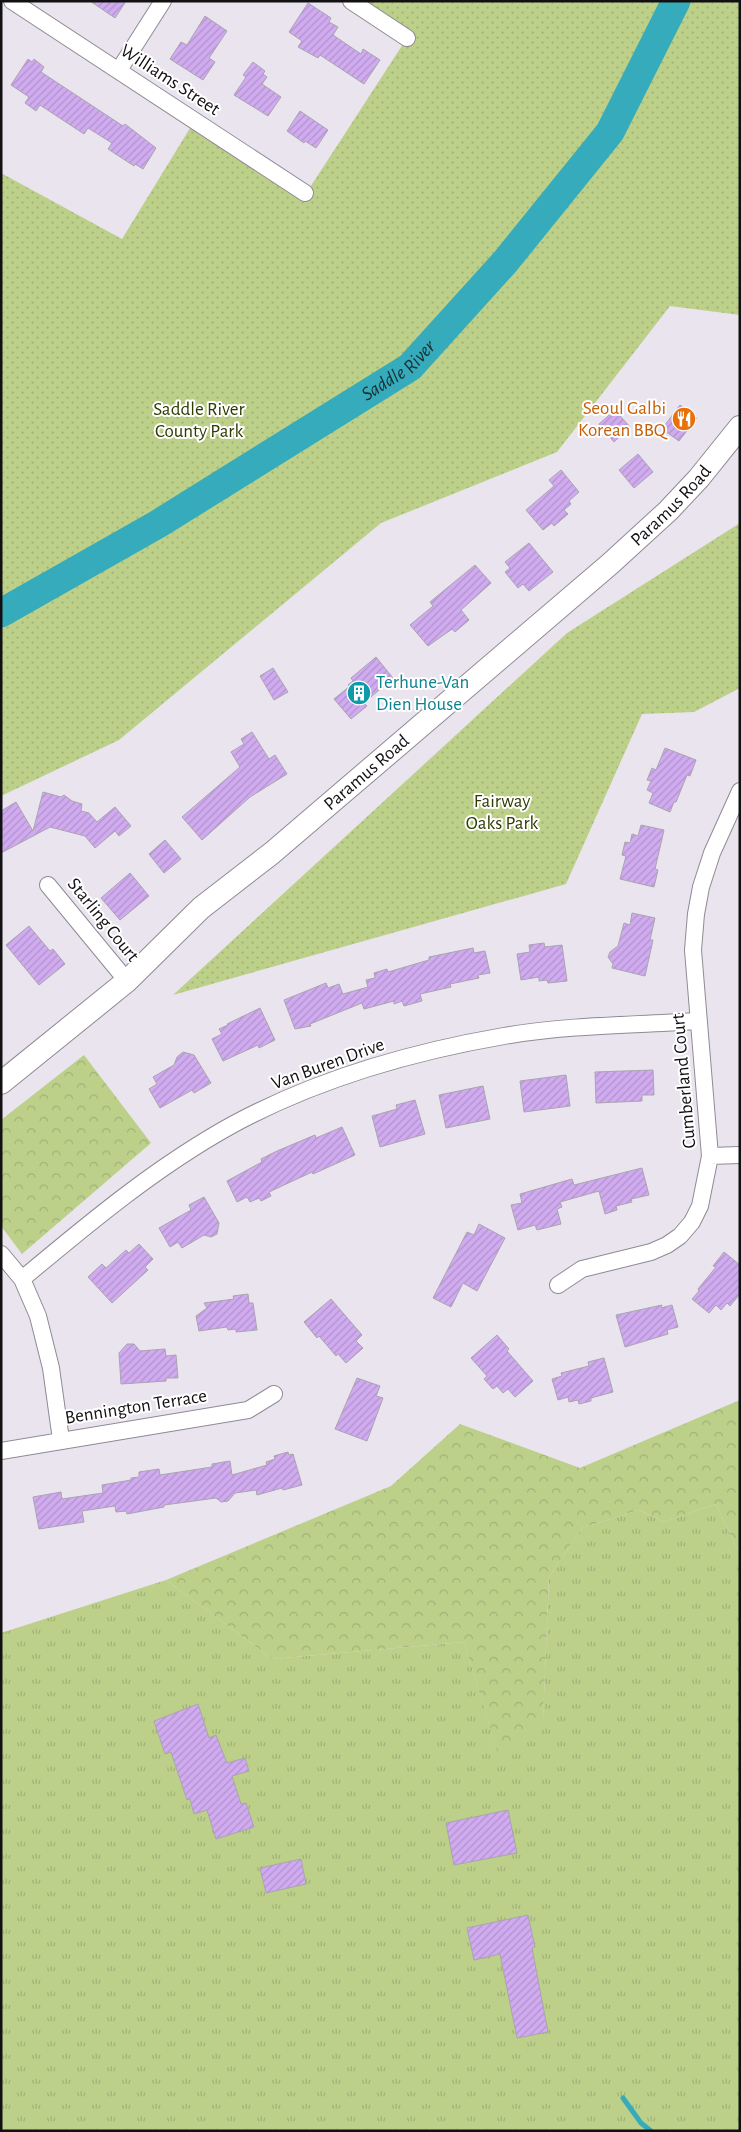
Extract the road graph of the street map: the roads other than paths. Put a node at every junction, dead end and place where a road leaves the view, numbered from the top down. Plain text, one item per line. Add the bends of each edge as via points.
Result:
1 (12, 1) edge
2 (163, 1) edge
3 (351, 1) edge
4 (407, 38) dead end
5 (118, 70) junction
6 (305, 193) dead end
7 (740, 427) edge
8 (740, 791) edge
9 (48, 884) dead end
10 (127, 982) junction
11 (699, 1021) junction
12 (1, 1083) edge
13 (740, 1155) edge
14 (710, 1156) junction
15 (1, 1254) edge
16 (22, 1279) junction
17 (558, 1286) dead end
18 (274, 1394) dead end
19 (61, 1440) junction
20 (1, 1451) edge

1 - 5 street, Williams Street
2 - 5 street
3 - 4 street
5 - 6 street, Williams Street
7 - 10 main road, Paramus Road via 668,511 610,564 272,853 201,908
8 - 11 street, Cumberland Court via 712,854 696,914 693,950
9 - 10 street, Starling Court
10 - 12 main road, Paramus Road
11 - 14 street, Cumberland Court
11 - 16 street, Van Buren Drive via 548,1030 504,1036 437,1049 322,1085 232,1125 190,1151 83,1227
13 - 14 street
14 - 17 street, Cumberland Court via 700,1206 680,1236 651,1252 582,1269
15 - 16 street
16 - 19 street via 38,1316 51,1368
18 - 19 street, Bennington Terrace via 248,1410
19 - 20 street, Bennington Terrace

